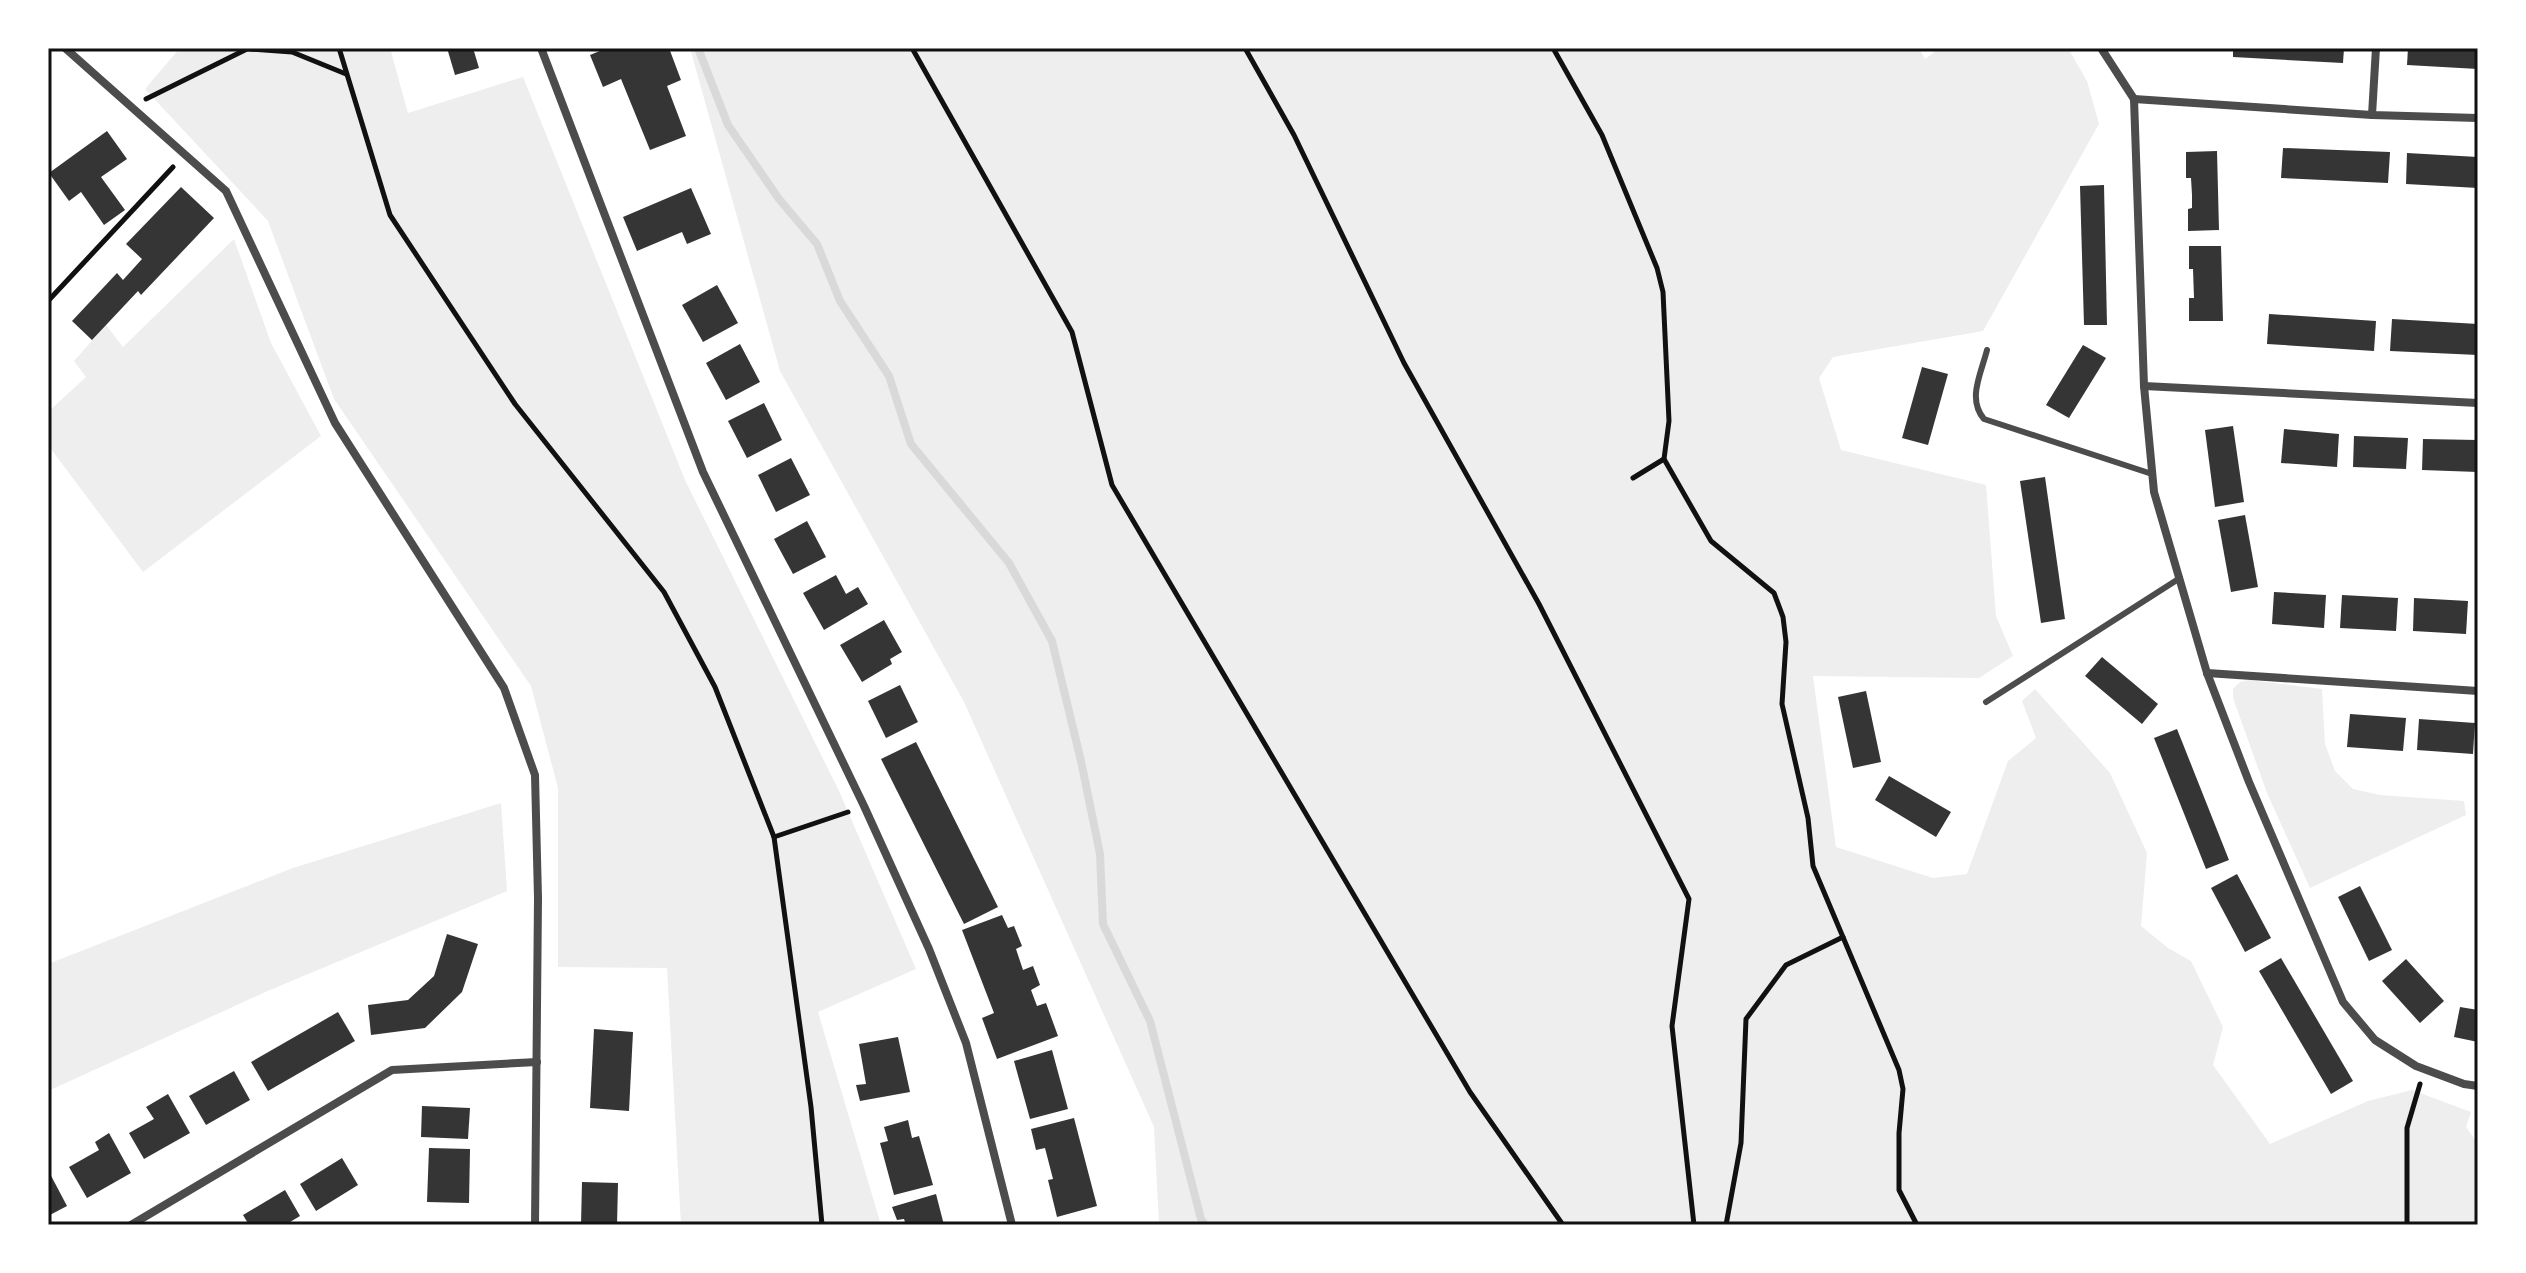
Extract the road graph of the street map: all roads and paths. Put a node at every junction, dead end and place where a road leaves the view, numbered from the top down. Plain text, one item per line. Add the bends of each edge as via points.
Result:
1 (65, 48) edge
2 (339, 48) edge
3 (541, 48) edge
4 (912, 48) edge
5 (1245, 48) edge
6 (1553, 48) edge
7 (2101, 48) edge
8 (2376, 48) edge
9 (249, 49) edge
10 (347, 75) junction
11 (2134, 99) junction
12 (130, 107) junction
13 (2372, 115) junction
14 (2478, 118) edge
15 (185, 155) junction
16 (48, 301) edge
17 (1987, 350) dead end
18 (2144, 386) junction
19 (2478, 403) edge
20 (1664, 459) junction
21 (2152, 474) junction
22 (1633, 478) dead end
23 (2180, 578) junction
24 (2207, 673) junction
25 (2478, 691) edge
26 (1986, 702) dead end
27 (864, 806) junction
28 (774, 837) junction
29 (1843, 937) junction
30 (537, 1062) junction
31 (2424, 1069) junction
32 (2478, 1086) edge
33 (131, 1225) edge
34 (535, 1225) edge
35 (822, 1225) edge
36 (1012, 1225) edge
37 (1563, 1225) edge
38 (1694, 1225) edge
39 (1726, 1225) edge
40 (1917, 1225) edge
41 (2407, 1225) edge

1 - 12 street
2 - 10 path
3 - 27 street via 703,472
4 - 37 path via 1072,332 1112,485 1470,1092
5 - 38 path via 1294,135 1404,363 1539,604 1689,899 1672,1026
6 - 20 path via 1602,135 1660,280 1669,421
7 - 11 street
8 - 13 street
9 - 10 path via 292,52
9 - 12 path
10 - 28 path via 390,215 515,404 664,592 715,687
11 - 13 street
11 - 18 street
12 - 15 street
13 - 14 street
15 - 16 path
15 - 30 street via 226,191 335,423 504,688 535,775
17 - 21 lane via 1976,394 1976,409 1984,419
18 - 19 street
18 - 21 street
20 - 22 path
20 - 29 path via 1711,541 1774,593 1783,617 1782,704 1808,818 1813,866
21 - 23 street
23 - 24 street
23 - 26 lane
24 - 25 street
24 - 31 street via 2343,1002 2375,1040
27 - 28 path
27 - 36 street via 966,1043
28 - 35 path
29 - 39 path via 1786,965 1746,1019 1741,1143
29 - 40 path via 1899,1070 1899,1190
30 - 33 street via 392,1070
30 - 34 street
31 - 32 street
31 - 41 path via 2407,1128

